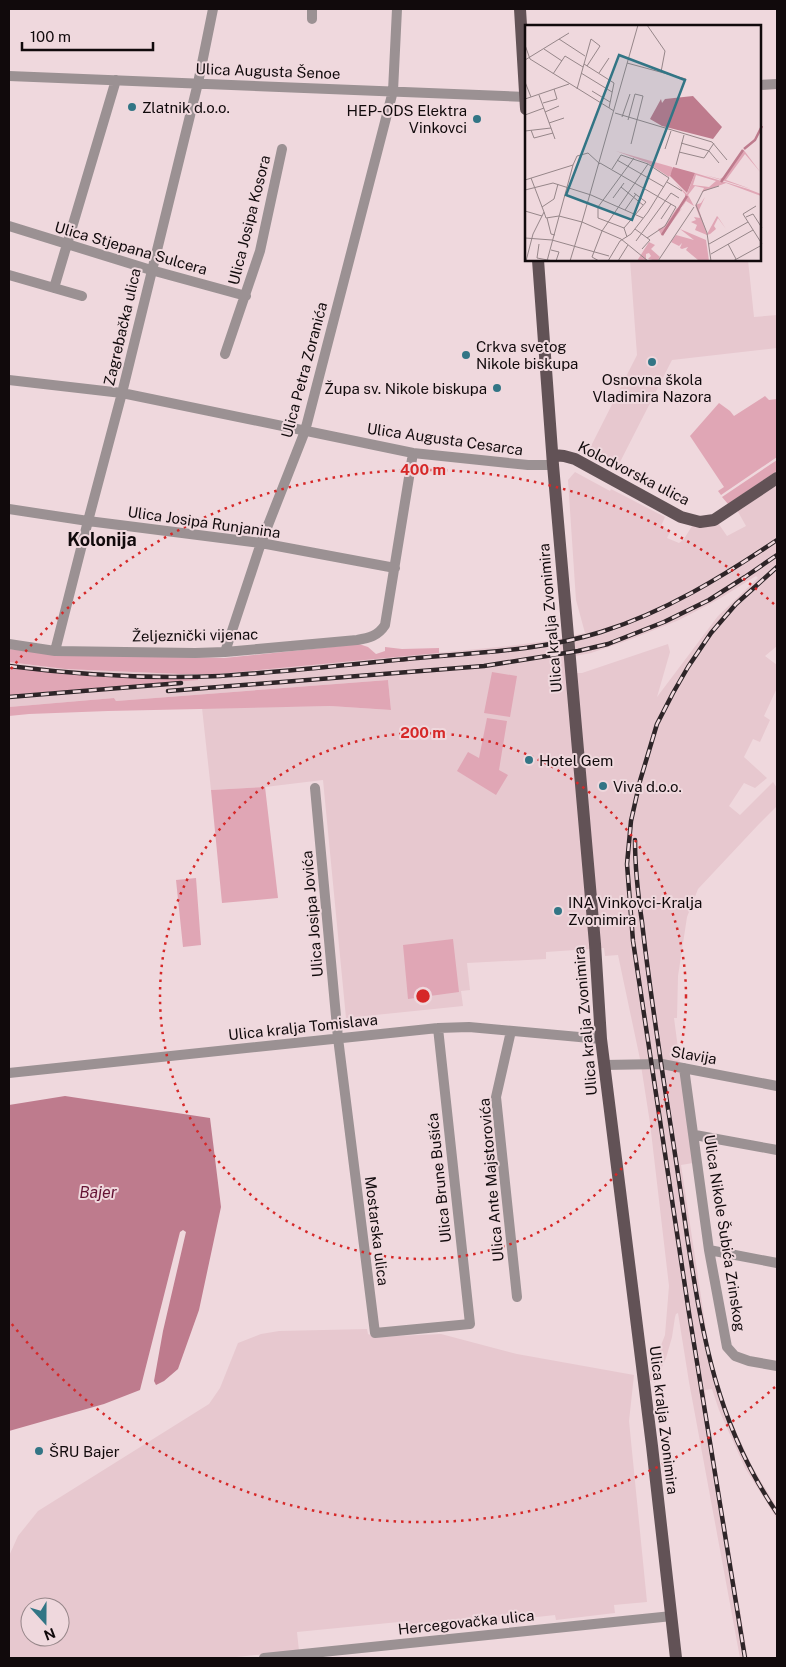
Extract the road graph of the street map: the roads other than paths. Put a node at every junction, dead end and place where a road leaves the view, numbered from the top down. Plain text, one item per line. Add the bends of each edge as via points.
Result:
1 (214, 9) edge
2 (397, 9) edge
3 (520, 9) edge
4 (9, 76) edge
5 (116, 80) junction
6 (198, 83) junction
7 (777, 84) edge
8 (761, 85) edge
9 (525, 86) edge
10 (393, 91) junction
11 (525, 101) edge
12 (282, 149) dead end
13 (9, 226) edge
14 (67, 244) junction
15 (538, 261) edge
16 (151, 270) junction
17 (9, 275) edge
18 (54, 288) junction
19 (82, 296) dead end
20 (246, 296) junction
21 (225, 354) dead end
22 (9, 380) edge
23 (122, 393) junction
24 (305, 431) junction
25 (413, 452) junction
26 (553, 460) junction
27 (777, 478) edge
28 (9, 509) edge
29 (88, 521) junction
30 (261, 543) junction
31 (395, 568) junction
32 (9, 644) edge
33 (55, 651) junction
34 (225, 652) junction
35 (315, 788) dead end
36 (438, 1028) junction
37 (511, 1031) junction
38 (338, 1038) junction
39 (601, 1039) junction
40 (604, 1065) junction
41 (684, 1068) junction
42 (9, 1073) edge
43 (777, 1086) edge
44 (695, 1135) junction
45 (777, 1150) edge
46 (710, 1250) junction
47 (777, 1263) edge
48 (517, 1297) dead end
49 (470, 1324) joint
50 (777, 1366) edge
51 (672, 1616) junction
52 (289, 1657) edge
53 (264, 1658) edge
54 (676, 1658) edge

1 - 6 street, Zagrebačka ulica
2 - 10 street, Ulica Petra Zoranića
3 - 9 main road
4 - 5 street, Ulica Augusta Šenoe
5 - 6 street, Ulica Augusta Šenoe
5 - 14 street
6 - 10 street, Ulica Augusta Šenoe
6 - 16 street, Zagrebačka ulica
7 - 8 street
10 - 11 street, Ulica Augusta Šenoe
10 - 24 street, Ulica Petra Zoranića
12 - 20 street, Ulica Josipa Kosora via 260,252
13 - 14 street, Ulica Stjepana Sulcera
14 - 16 street, Ulica Stjepana Sulcera
14 - 18 street
15 - 26 main road, Ulica kralja Zvonimira
16 - 20 street, Ulica Stjepana Sulcera
16 - 23 street, Zagrebačka ulica
17 - 18 street
18 - 19 street
20 - 21 street, Ulica Josipa Kosora
22 - 23 street, Ulica Augusta Cesarca
23 - 24 street, Ulica Augusta Cesarca
23 - 29 street, Zagrebačka ulica
24 - 25 street, Ulica Augusta Cesarca
24 - 30 street, Ulica Petra Zoranića
25 - 26 street, Ulica Augusta Cesarca via 528,465
25 - 31 street
26 - 27 main road, Kolodvorska ulica via 564,456 575,459 681,517 700,522 714,520
26 - 39 main road, Ulica kralja Zvonimira
28 - 29 street, Ulica Josipa Runjanina
29 - 30 street, Ulica Josipa Runjanina
29 - 33 street, Zagrebačka ulica
30 - 31 street, Ulica Josipa Runjanina
30 - 34 street, Ulica Petra Zoranića
31 - 34 street, Željeznički vijenac via 385,625 380,632 368,638
32 - 33 street, Željeznički vijenac
33 - 34 street, Željeznički vijenac
35 - 38 street, Ulica Josipa Jovića
36 - 37 street, Ulica kralja Tomislava
36 - 38 street, Ulica kralja Tomislava
36 - 49 street, Ulica Brune Bušića
37 - 39 street, Ulica kralja Tomislava
37 - 48 street, Ulica Ante Majstorovića via 496,1097
38 - 42 street, Ulica kralja Tomislava
38 - 49 street, Mostarska ulica via 375,1333
39 - 40 main road, Ulica kralja Zvonimira
40 - 41 street, Slavija via 657,1064
40 - 51 main road, Ulica kralja Zvonimira
41 - 43 street, Slavija
41 - 44 street, Ulica Nikole Šubića Zrinskog
44 - 45 street
44 - 46 street, Ulica Nikole Šubića Zrinskog
46 - 47 street
46 - 50 street, Ulica Nikole Šubića Zrinskog via 727,1347 735,1356
51 - 52 street, Hercegovačka ulica
51 - 54 main road, Ulica kralja Zvonimira
52 - 53 street, Hercegovačka ulica

